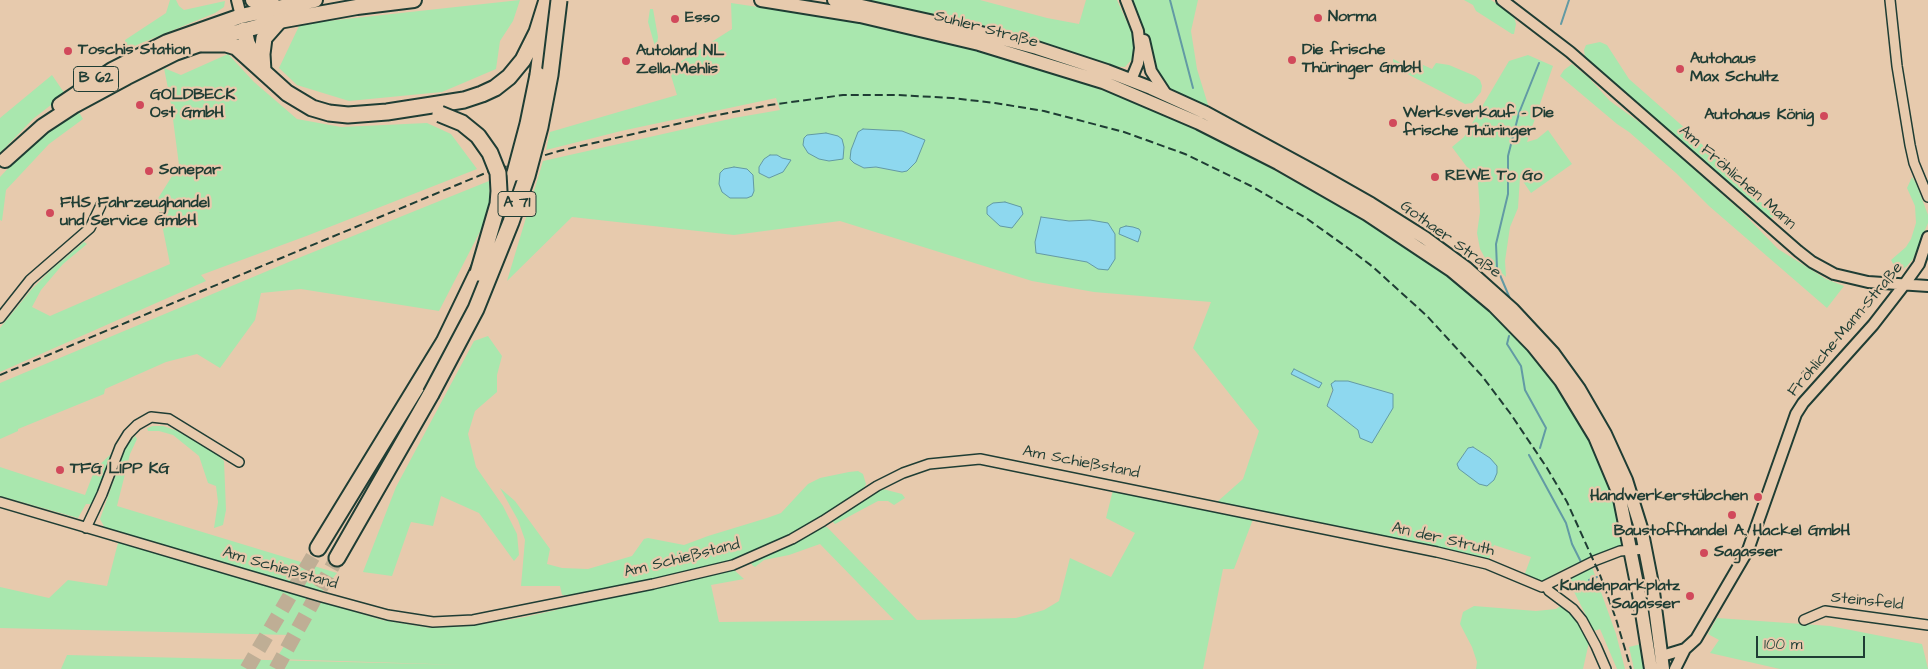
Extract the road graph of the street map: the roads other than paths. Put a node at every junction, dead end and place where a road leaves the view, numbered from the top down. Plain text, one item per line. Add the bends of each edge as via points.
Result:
1 (237, 0) edge
2 (253, 0) edge
3 (315, 0) edge
4 (414, 0) edge
5 (547, 0) edge
6 (559, 0) edge
7 (761, 0) edge
8 (834, 0) edge
9 (1126, 0) edge
10 (1502, 0) edge
11 (1890, 0) edge
12 (278, 14) junction
13 (242, 23) junction
14 (1138, 31) junction
15 (202, 44) junction
16 (1149, 62) junction
17 (263, 71) junction
18 (1136, 86) junction
19 (1166, 94) junction
20 (440, 108) junction
21 (3, 163) edge
22 (1928, 197) edge
23 (101, 205) dead end
24 (1928, 237) edge
25 (478, 273) junction
26 (1904, 285) junction
27 (1928, 286) edge
28 (0, 318) edge
29 (239, 462) dead end
30 (0, 502) edge
31 (86, 528) junction
32 (1360, 538) joint
33 (318, 548) tunnel mouth
34 (1638, 550) junction
35 (337, 558) tunnel mouth
36 (1546, 586) junction
37 (1804, 620) dead end
38 (1928, 625) edge
39 (1685, 649) junction
40 (1662, 663) edge
41 (1650, 664) edge
42 (1606, 669) edge
43 (1675, 669) edge

1 - 13 street
2 - 12 main road
3 - 12 main road, B 62
4 - 12 main road, B 62
5 - 20 highway via 531,48 509,77 473,98
5 - 25 highway, A 71, bridge via 528,124 500,218
6 - 35 highway, A 71, bridge via 540,127 502,248 476,309 431,394
7 - 18 main road, Suhler Straße via 860,16 970,42 1116,87
8 - 18 main road, Suhler Straße via 1020,43 1077,60
9 - 14 street
10 - 26 street, Am Fröhlichen Mann via 1570,52 1812,262 1834,274 1868,282
11 - 22 street via 1910,145
12 - 13 main road, B 62
12 - 17 highway via 264,38
13 - 15 main road, B 62
13 - 17 highway via 250,50
13 - 21 main road, B 62 via 167,42 124,62 64,101
14 - 16 street via 1145,41
14 - 18 street via 1140,55
15 - 17 highway via 236,47
15 - 21 main road, B 62 via 150,65 74,105 42,126
16 - 18 street via 1147,72
16 - 19 street via 1154,78
17 - 20 highway via 291,96 320,110 348,115
18 - 19 main road, Gothaer Straße
18 - 34 main road, Gothaer Straße via 1391,228 1451,270 1509,321 1557,376 1595,437
19 - 34 main road, Gothaer Straße via 1371,204 1425,238 1472,274 1526,323 1564,368 1606,434 1630,494
20 - 25 highway, bridge via 478,136 490,152 498,173 498,204
23 - 28 street via 90,228 30,280
24 - 26 street, Fröhliche-Mann-Straße via 1919,264
25 - 33 highway, A 71 via 444,342
26 - 27 street, Am Fröhlichen Mann
26 - 39 street, Fröhliche-Mann-Straße via 1802,403 1748,550 1696,639
29 - 31 street via 169,419 151,417 136,425 120,447
30 - 31 street, Am Schießstand
31 - 32 street, Am Schießstand via 388,615 433,622 492,617 733,565 792,539 903,472 929,464 972,459 1229,508
32 - 36 street, An der Struth via 1487,564
34 - 36 street via 1620,551
34 - 40 main road, Gothaer Straße via 1652,584
34 - 41 main road, Gothaer Straße
36 - 42 street, An der Struth via 1582,620
37 - 38 street, Steinsfeld via 1825,611
39 - 40 street
39 - 43 street, Fröhliche-Mann-Straße
40 - 41 street

